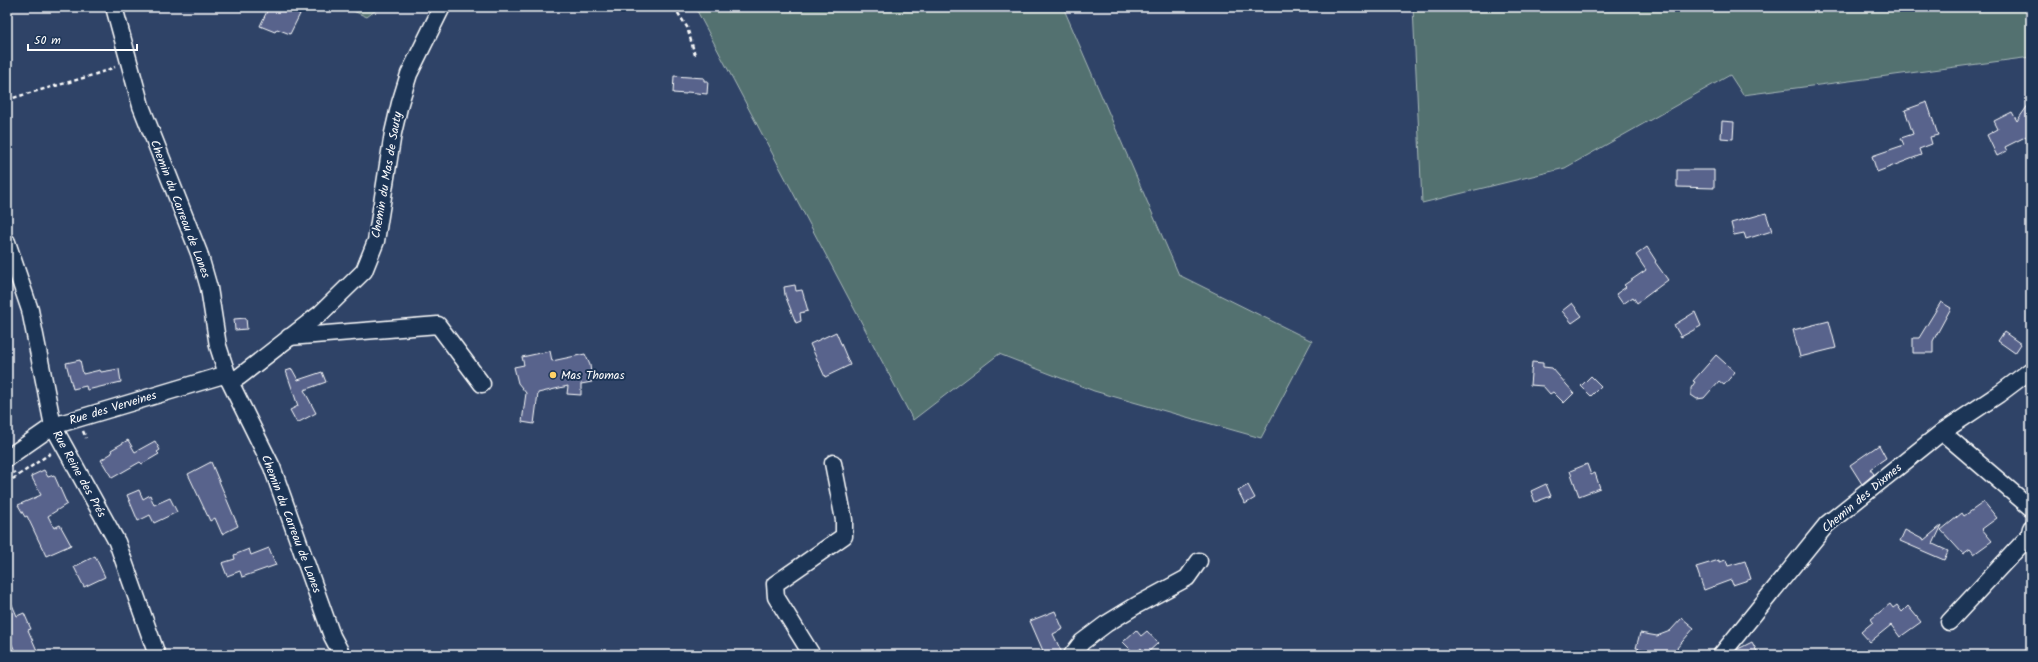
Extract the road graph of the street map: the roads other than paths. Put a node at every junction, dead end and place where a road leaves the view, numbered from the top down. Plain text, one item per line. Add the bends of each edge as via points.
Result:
1 (114, 7) edge
2 (442, 7) edge
3 (7, 242) edge
4 (12, 276) edge
5 (289, 337) junction
6 (2031, 370) edge
7 (228, 377) junction
8 (482, 384) dead end
9 (1942, 432) junction
10 (56, 439) junction
11 (7, 458) edge
12 (833, 463) dead end
13 (2031, 508) edge
14 (2031, 528) edge
15 (1198, 561) dead end
16 (1949, 622) dead end
17 (156, 655) edge
18 (342, 655) edge
19 (812, 655) edge
20 (1072, 655) edge
21 (1721, 655) edge

1 - 7 street, Chemin du Carreau de Lanes via 141,106 199,253 209,288 218,346
2 - 5 street, Chemin du Mas de Sauty via 409,74 400,103 376,241 364,271 321,313
3 - 4 street, Rue Reine des Prés
4 - 10 street, Rue Reine des Prés via 30,310
5 - 7 street, Chemin du Mas de Sauty via 239,377
5 - 8 street via 438,325
6 - 9 street, Chemin des Dixmes
7 - 10 street, Rue des Verveines
7 - 18 street, Chemin du Carreau de Lanes via 272,467 332,636
9 - 13 street
9 - 21 street, Chemin des Dixmes via 1827,524
10 - 11 street, Rue des Verveines
10 - 17 street, Rue Reine des Prés via 117,542
12 - 19 street via 844,520 844,536 776,584 776,596
14 - 16 street via 2029,536
15 - 20 street via 1187,578 1106,624 1082,642

